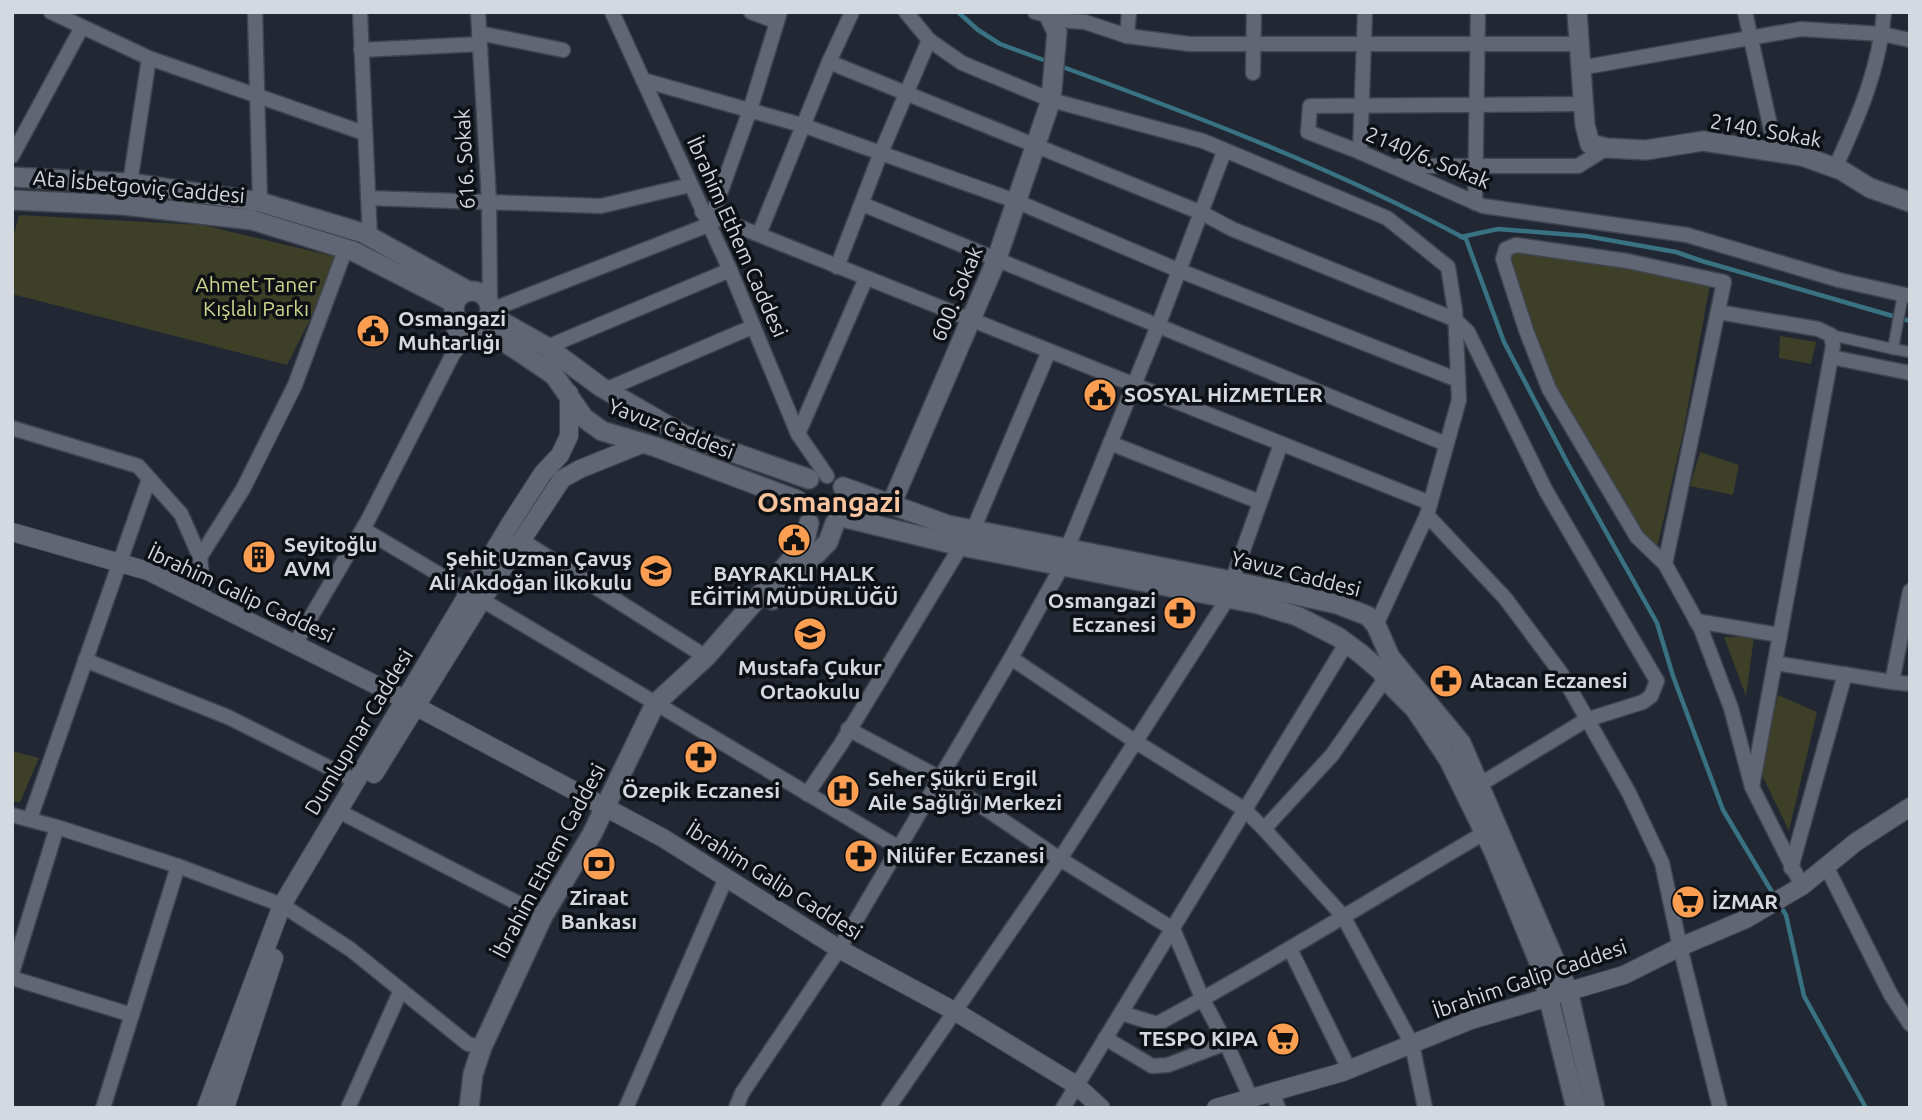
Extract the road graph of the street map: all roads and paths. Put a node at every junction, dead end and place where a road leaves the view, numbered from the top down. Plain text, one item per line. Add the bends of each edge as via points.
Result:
1 (51, 12) edge
2 (255, 12) edge
3 (360, 12) edge
4 (478, 12) edge
5 (612, 12) edge
6 (751, 12) edge
7 (852, 12) edge
8 (906, 12) edge
9 (1129, 12) edge
10 (1254, 12) edge
11 (1365, 12) edge
12 (1478, 12) edge
13 (1577, 12) edge
14 (1745, 12) edge
15 (1884, 12) edge
16 (779, 17) edge
17 (1048, 18) edge
18 (82, 27) junction
19 (1882, 34) junction
20 (1127, 36) junction
21 (1752, 38) junction
22 (480, 39) junction
23 (929, 40) junction
24 (1910, 40) edge
25 (1365, 43) junction
26 (1479, 44) junction
27 (1579, 44) junction
28 (1254, 45) junction
29 (361, 50) junction
30 (564, 50) dead end
31 (149, 58) junction
32 (829, 62) junction
33 (1580, 68) junction
34 (1253, 73) dead end
35 (643, 80) junction
36 (905, 94) junction
37 (257, 95) junction
38 (1051, 98) junction
39 (1583, 104) junction
40 (1477, 105) junction
41 (1362, 106) junction
42 (750, 110) junction
43 (805, 126) junction
44 (364, 133) junction
45 (1036, 145) junction
46 (1599, 146) junction
47 (1223, 152) junction
48 (1360, 152) junction
49 (1776, 152) junction
50 (880, 155) junction
51 (12, 156) edge
52 (1389, 166) junction
53 (1476, 166) junction
54 (1835, 168) junction
55 (12, 177) edge
56 (130, 183) junction
57 (690, 185) junction
58 (368, 198) junction
59 (12, 200) edge
60 (489, 201) junction
61 (260, 202) junction
62 (1018, 202) junction
63 (1910, 202) edge
64 (1475, 203) junction
65 (862, 204) junction
66 (1202, 213) junction
67 (707, 218) junction
68 (759, 234) junction
69 (370, 239) junction
70 (346, 248) junction
71 (996, 261) junction
72 (836, 267) junction
73 (730, 270) junction
74 (1178, 270) junction
75 (866, 278) junction
76 (1906, 295) edge
77 (459, 304) junction
78 (1718, 312) junction
79 (485, 316) junction
80 (1454, 319) junction
81 (971, 320) junction
82 (1158, 326) junction
83 (752, 327) junction
84 (1831, 335) junction
85 (547, 347) junction
86 (1893, 349) junction
87 (1049, 351) junction
88 (1910, 352) edge
89 (453, 354) junction
90 (1831, 357) junction
91 (1910, 373) edge
92 (1458, 380) junction
93 (1133, 385) junction
94 (605, 390) junction
95 (569, 394) junction
96 (12, 428) edge
97 (798, 434) junction
98 (1110, 443) junction
99 (642, 444) junction
100 (1281, 444) junction
101 (1446, 444) junction
102 (149, 479) junction
103 (827, 481) junction
104 (797, 500) junction
105 (1260, 502) junction
106 (891, 505) junction
107 (1429, 509) junction
108 (838, 520) junction
109 (809, 523) junction
110 (363, 529) junction
111 (973, 530) junction
112 (12, 532) edge
113 (521, 540) junction
114 (961, 546) junction
115 (1067, 549) junction
116 (200, 557) junction
117 (118, 563) junction
118 (1046, 564) junction
119 (1665, 564) junction
120 (1230, 589) junction
121 (1910, 591) edge
122 (476, 596) junction
123 (204, 599) junction
124 (1358, 611) junction
125 (1696, 621) junction
126 (1376, 625) junction
127 (1780, 635) junction
128 (1342, 640) junction
129 (295, 644) junction
130 (706, 657) junction
131 (1011, 658) junction
132 (85, 660) junction
133 (1775, 663) junction
134 (1845, 674) junction
135 (1385, 679) junction
136 (1892, 681) junction
137 (1910, 684) edge
138 (409, 702) junction
139 (655, 704) junction
140 (1586, 720) junction
141 (848, 729) junction
142 (1136, 742) junction
143 (940, 778) junction
144 (356, 781) junction
145 (1479, 785) junction
146 (1752, 787) junction
147 (807, 794) junction
148 (1910, 807) edge
149 (605, 808) junction
150 (1244, 809) junction
151 (12, 815) edge
152 (348, 816) junction
153 (30, 819) junction
154 (57, 827) junction
155 (1264, 829) junction
156 (1484, 833) junction
157 (899, 848) junction
158 (1060, 859) junction
159 (178, 866) junction
160 (1791, 868) junction
161 (1827, 868) junction
162 (726, 878) junction
163 (1795, 890) junction
164 (287, 908) junction
165 (543, 916) junction
166 (1343, 916) junction
167 (1173, 929) junction
168 (1680, 947) junction
169 (839, 949) junction
170 (1290, 949) junction
171 (12, 975) edge
172 (401, 989) junction
173 (1569, 991) junction
174 (1548, 997) junction
175 (1203, 1000) junction
176 (956, 1012) junction
177 (1121, 1013) junction
178 (132, 1015) junction
179 (1910, 1024) edge
180 (1105, 1038) junction
181 (1226, 1043) junction
182 (1412, 1044) junction
183 (482, 1046) junction
184 (1349, 1069) junction
185 (1076, 1085) junction
186 (1251, 1098) junction
187 (1275, 1100) edge
188 (103, 1108) edge
189 (206, 1108) edge
190 (225, 1108) edge
191 (348, 1108) edge
192 (469, 1108) edge
193 (626, 1108) edge
194 (736, 1108) edge
195 (888, 1108) edge
196 (1063, 1108) edge
197 (1101, 1108) edge
198 (1216, 1108) edge
199 (1425, 1108) edge
200 (1576, 1108) edge
201 (1595, 1108) edge
202 (1720, 1108) edge

1 - 18 street
2 - 37 street
3 - 29 street
4 - 22 street, 616. Sokak
5 - 35 street, İbrahim Ethem Caddesi
6 - 16 street
7 - 32 street
8 - 23 street
9 - 20 street
10 - 28 street
11 - 25 street
12 - 26 street
13 - 27 main road
14 - 21 street
15 - 19 street
16 - 42 street
17 - 20 street via 1085,22
17 - 38 main road, 600. Sokak
18 - 31 street
18 - 51 street
19 - 21 street via 1801,29
19 - 24 street
19 - 54 street via 1857,120
20 - 28 street via 1190,44
21 - 33 street
21 - 49 street
22 - 29 street
22 - 30 street
22 - 60 street, 616. Sokak
23 - 36 street
23 - 38 street via 962,63
25 - 26 street
25 - 28 street
25 - 41 street
26 - 27 street
26 - 40 street
27 - 33 main road
28 - 34 street
29 - 44 street
31 - 37 street
31 - 56 street
32 - 36 street
32 - 43 street
33 - 39 main road
35 - 42 street
35 - 57 street, İbrahim Ethem Caddesi
36 - 45 street
36 - 50 street
37 - 44 street
37 - 61 street
38 - 45 main road, 600. Sokak
38 - 47 street via 1203,141
39 - 40 street, 2140/6. Sokak
39 - 46 main road via 1585,125
40 - 41 street, 2140/6. Sokak
40 - 53 street
41 - 48 street
41 - 48 street, 2140/6. Sokak via 1310,106 1308,132
42 - 43 street
42 - 67 street
43 - 50 street
43 - 68 street
44 - 58 street
45 - 62 main road, 600. Sokak
45 - 66 street
46 - 49 main road, 2140. Sokak via 1646,150 1703,141
46 - 53 street via 1578,166
47 - 66 street
47 - 80 street via 1387,218 1448,267
48 - 52 street, 2140/6. Sokak
49 - 54 main road, 2140. Sokak
50 - 62 street
50 - 65 street
52 - 53 street
52 - 64 street, 2140/6. Sokak
53 - 64 street
54 - 63 main road, 2140. Sokak via 1870,188
55 - 56 main road, Ata İsbetgoviç Caddesi
56 - 61 main road, Ata İsbetgoviç Caddesi
57 - 60 street via 601,206
57 - 67 street, İbrahim Ethem Caddesi
58 - 60 street
58 - 69 street
59 - 70 main road, Ata İsbetgoviç Caddesi via 123,205 252,220
60 - 79 street, 616. Sokak
61 - 69 main road, Ata İsbetgoviç Caddesi
62 - 71 main road, 600. Sokak
62 - 74 street
64 - 76 street, 2140/6. Sokak via 1687,235
65 - 71 street
65 - 72 street
66 - 74 street
66 - 80 street
67 - 68 street
67 - 73 street, İbrahim Ethem Caddesi
67 - 79 street
68 - 72 street
69 - 77 main road, Ata İsbetgoviç Caddesi
70 - 77 main road, Ata İsbetgoviç Caddesi
70 - 116 street via 295,385 243,489
71 - 81 main road, 600. Sokak
71 - 82 street
72 - 75 street
73 - 83 street, İbrahim Ethem Caddesi
73 - 85 street
74 - 82 street
74 - 92 street
75 - 81 street
75 - 97 street
76 - 86 street
77 - 79 main road via 460,323
77 - 79 main road via 477,291 485,296
77 - 89 street
78 - 84 street
78 - 119 street
78 - 119 street via 1724,282 1627,261 1516,245 1506,249 1503,259 1549,389 1637,537
79 - 85 main road, Yavuz Caddesi
79 - 89 street
79 - 95 main road, Yavuz Caddesi
80 - 92 street
80 - 140 street via 1468,332 1546,491 1657,681 1643,702
81 - 87 street
81 - 106 main road, 600. Sokak
82 - 93 street
82 - 101 street
83 - 94 street
83 - 97 street, İbrahim Ethem Caddesi
84 - 86 street
84 - 90 street
85 - 94 main road, Yavuz Caddesi
86 - 88 street
87 - 93 street
87 - 111 street
89 - 110 street
90 - 91 street
90 - 127 street
92 - 101 street via 1459,400
93 - 98 street
93 - 100 street
94 - 103 main road, Yavuz Caddesi via 684,435
95 - 99 main road, Yavuz Caddesi via 584,418 603,431
95 - 122 street, Dumlupınar Caddesi via 569,436 560,455 543,473
96 - 102 street via 138,466
97 - 103 street, İbrahim Ethem Caddesi
98 - 105 street
98 - 115 street
99 - 104 main road, Yavuz Caddesi
99 - 113 street via 562,479
100 - 105 street
100 - 107 street
101 - 107 street
102 - 116 street via 181,514
102 - 117 street
103 - 104 main road via 800,488
103 - 106 main road, Yavuz Caddesi
103 - 108 main road via 847,502
104 - 109 main road
105 - 120 street
106 - 111 main road, Yavuz Caddesi
107 - 126 street
107 - 140 street via 1561,673
108 - 109 main road via 818,526
108 - 114 main road, Yavuz Caddesi
108 - 130 main road, İbrahim Ethem Caddesi via 828,542 722,652
109 - 130 main road, İbrahim Ethem Caddesi via 804,545
110 - 122 street
110 - 129 street
111 - 115 main road, Yavuz Caddesi
112 - 117 street, İbrahim Galip Caddesi
113 - 122 street
113 - 130 street
114 - 118 main road, Yavuz Caddesi
114 - 141 street
115 - 120 main road, Yavuz Caddesi
116 - 123 street
117 - 123 street, İbrahim Galip Caddesi
117 - 132 street
118 - 120 main road, Yavuz Caddesi
118 - 131 street via 1061,568
119 - 125 street
120 - 124 main road, Yavuz Caddesi
120 - 128 main road, Yavuz Caddesi
120 - 142 street
121 - 136 street
122 - 138 street, Dumlupınar Caddesi
122 - 139 street
123 - 129 street, İbrahim Galip Caddesi
124 - 126 main road, Yavuz Caddesi
124 - 128 main road via 1344,614 1339,622
125 - 127 street
125 - 146 street via 1731,708
126 - 128 main road via 1355,644
126 - 145 main road, Yavuz Caddesi via 1390,657 1461,743
127 - 133 street
128 - 135 main road, Yavuz Caddesi
128 - 150 street
129 - 138 street, İbrahim Galip Caddesi
130 - 139 main road, İbrahim Ethem Caddesi
131 - 142 street
131 - 143 street
132 - 144 street via 228,717
132 - 153 street
133 - 134 street
133 - 146 street
134 - 136 street
134 - 160 street
135 - 155 street via 1332,755
135 - 156 main road, Yavuz Caddesi via 1415,709 1448,760
136 - 137 street
138 - 144 street, Dumlupınar Caddesi
138 - 149 street, İbrahim Galip Caddesi
138 - 152 street
139 - 147 street
139 - 149 main road, İbrahim Ethem Caddesi
140 - 145 street
140 - 168 street via 1629,793 1662,863
141 - 143 street
141 - 147 street
142 - 150 street
142 - 158 street
143 - 157 street
143 - 158 street
144 - 164 street, Dumlupınar Caddesi
145 - 173 main road, Yavuz Caddesi
146 - 160 street
147 - 157 street
148 - 161 street, İbrahim Galip Caddesi via 1856,842
149 - 162 street, İbrahim Galip Caddesi
149 - 165 main road, İbrahim Ethem Caddesi
150 - 155 street
150 - 167 street
151 - 153 street
152 - 164 street
152 - 165 street
153 - 154 street
154 - 159 street
154 - 171 street
155 - 166 street
156 - 166 street
156 - 174 main road, Yavuz Caddesi via 1541,967
157 - 169 street
158 - 167 street
158 - 176 street
159 - 164 street
159 - 178 street
160 - 163 street
161 - 163 street, İbrahim Galip Caddesi
161 - 179 street
162 - 169 street, İbrahim Galip Caddesi
162 - 193 street
163 - 168 street, İbrahim Galip Caddesi via 1746,919
164 - 172 street via 351,949
164 - 189 street, Dumlupınar Caddesi
164 - 190 street, Dumlupınar Caddesi
165 - 183 main road, İbrahim Ethem Caddesi
166 - 170 street
166 - 182 street
167 - 175 street
167 - 177 street
168 - 173 street, İbrahim Galip Caddesi via 1624,975
168 - 202 street
169 - 176 street, İbrahim Galip Caddesi
169 - 194 street
170 - 175 street
170 - 184 street
171 - 178 street
172 - 183 street via 468,1044
172 - 191 street
173 - 174 street, İbrahim Galip Caddesi
173 - 201 main road, Yavuz Caddesi
174 - 182 street, İbrahim Galip Caddesi
174 - 200 main road, Yavuz Caddesi
175 - 177 street via 1157,1024
175 - 181 street
176 - 185 street, İbrahim Galip Caddesi
176 - 195 street
177 - 180 street
178 - 188 street
180 - 181 street via 1152,1066 1168,1065
180 - 185 street
181 - 186 street
182 - 184 street, İbrahim Galip Caddesi
182 - 199 street
183 - 192 main road, İbrahim Ethem Caddesi
184 - 187 street, İbrahim Galip Caddesi
185 - 196 street
185 - 197 street, İbrahim Galip Caddesi
186 - 187 street, İbrahim Galip Caddesi
186 - 198 street, İbrahim Galip Caddesi

